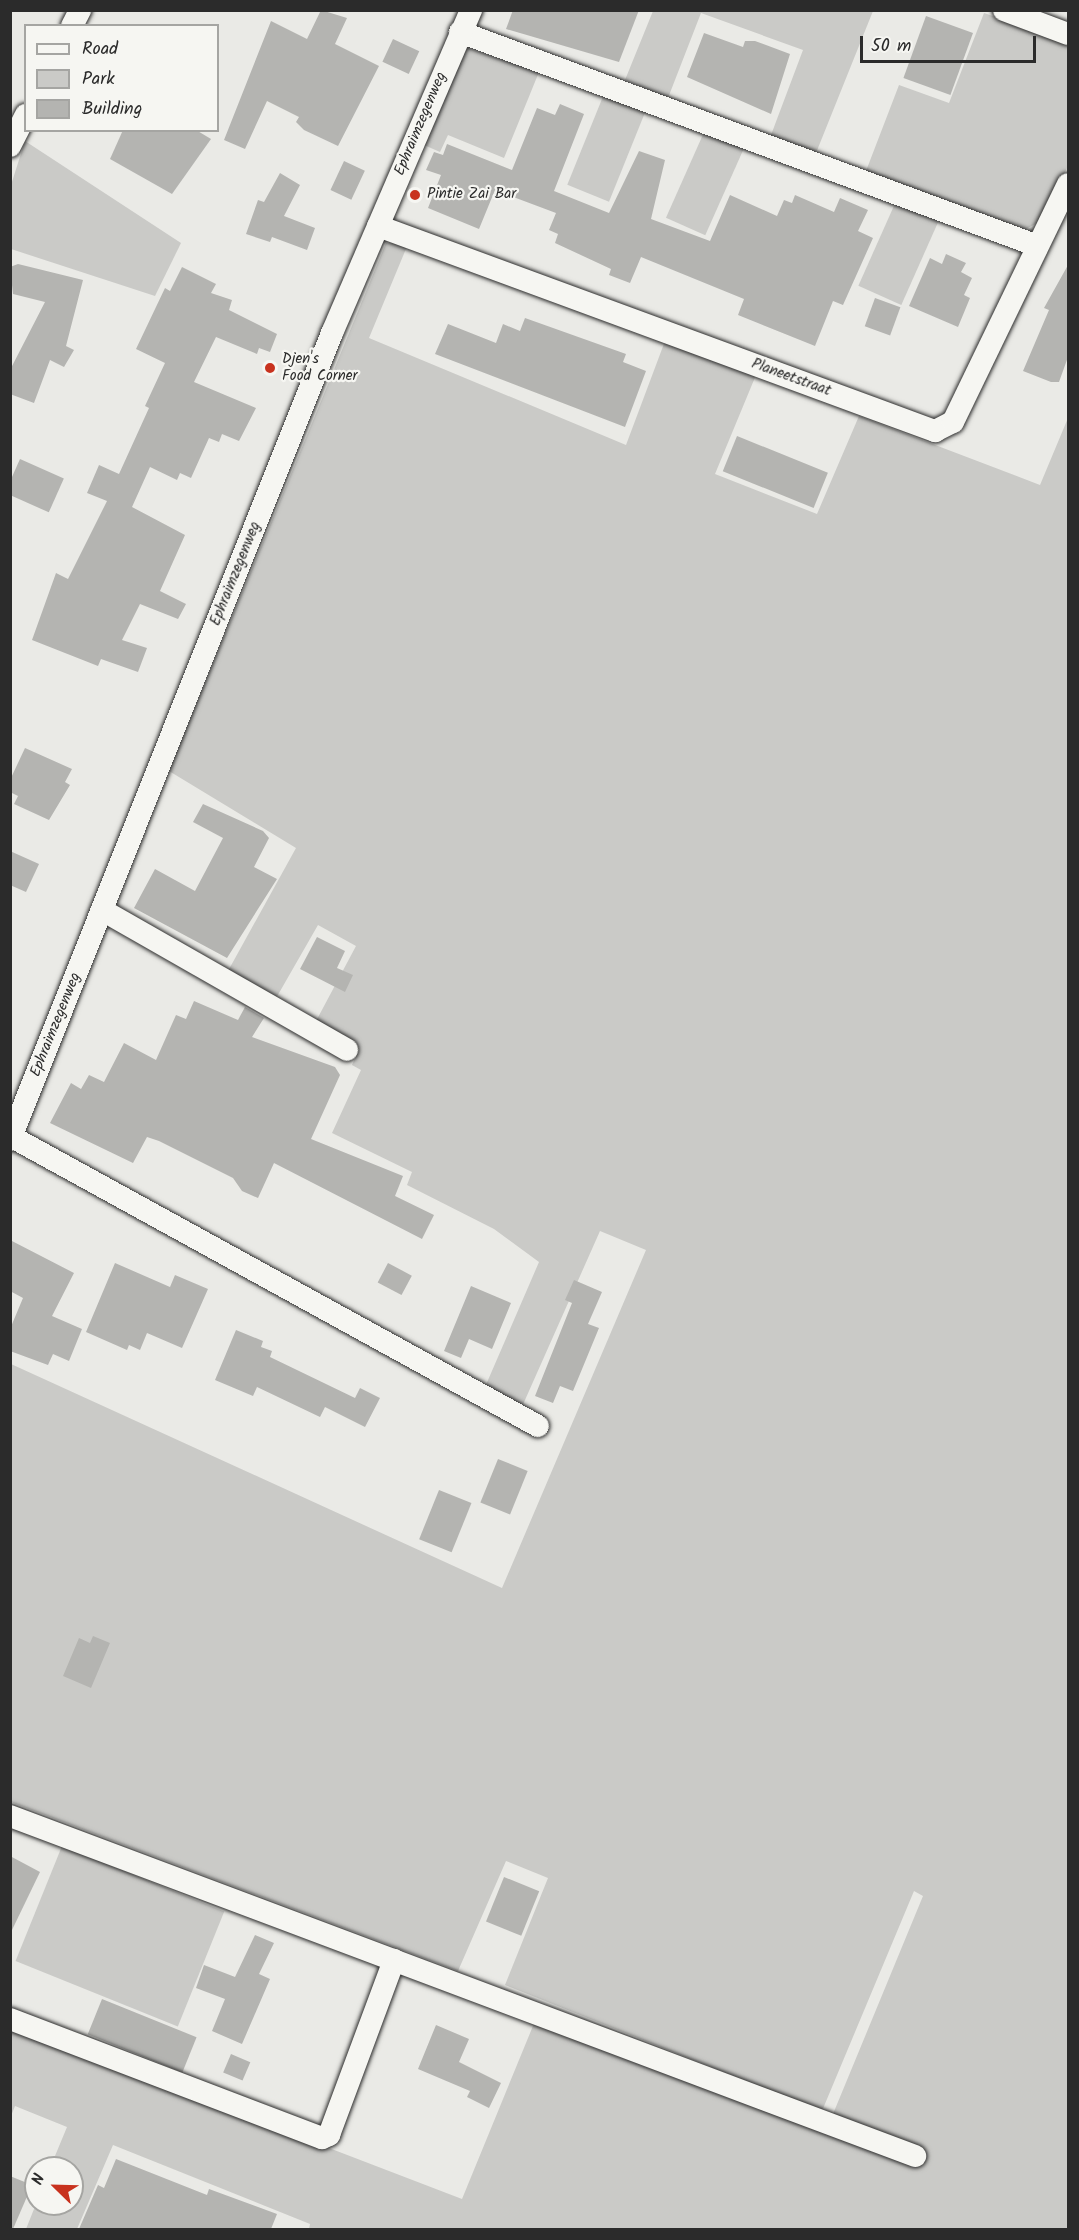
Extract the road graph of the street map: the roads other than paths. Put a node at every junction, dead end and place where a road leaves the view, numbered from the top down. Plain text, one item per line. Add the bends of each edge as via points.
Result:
1 (80, 10) edge
2 (471, 10) edge
3 (1004, 10) edge
4 (73, 24) edge
5 (460, 32) junction
6 (1068, 34) edge
7 (24, 119) edge
8 (10, 146) edge
9 (1068, 184) edge
10 (378, 226) junction
11 (1038, 246) junction
12 (102, 910) junction
13 (346, 1050) dead end
14 (11, 1139) edge
15 (538, 1426) dead end
16 (10, 1816) edge
17 (394, 1960) junction
18 (10, 2019) edge
19 (915, 2156) dead end

1 - 4 street
2 - 5 street, Ephraimzegenweg
3 - 6 street
5 - 10 street, Ephraimzegenweg
5 - 11 street
7 - 8 street
9 - 11 street, Planeetstraat
10 - 11 street, Planeetstraat via 935,431 953,422
10 - 12 street, Ephraimzegenweg
12 - 13 street
12 - 14 street, Ephraimzegenweg
14 - 15 street
16 - 17 street
17 - 18 street via 329,2135 322,2138
17 - 19 street

